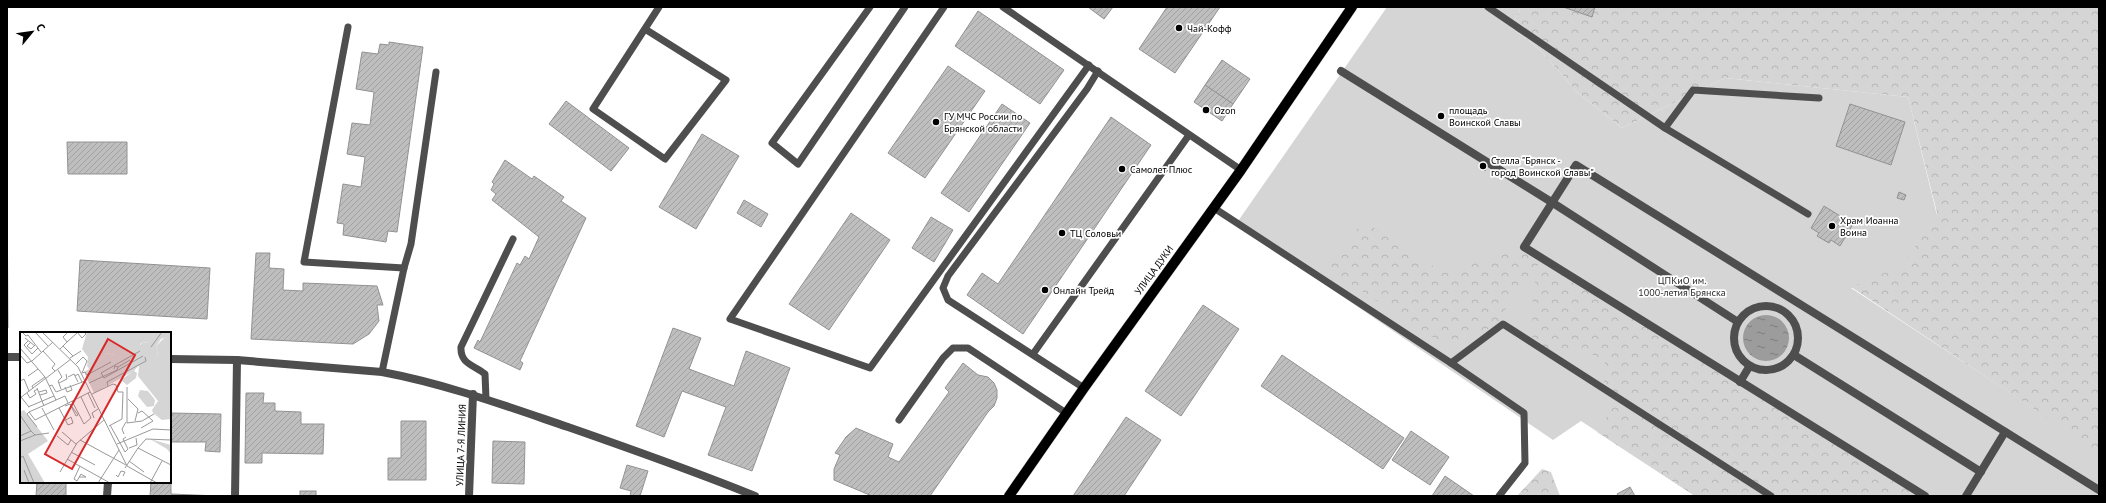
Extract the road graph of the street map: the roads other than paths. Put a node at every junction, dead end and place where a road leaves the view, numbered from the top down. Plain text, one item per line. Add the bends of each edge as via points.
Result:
1 (659, 7) edge
2 (870, 7) edge
3 (904, 7) edge
4 (944, 7) edge
5 (1003, 7) edge
6 (1352, 7) edge
7 (1488, 7) edge
8 (348, 27) dead end
9 (645, 29) junction
10 (1089, 65) junction
11 (1098, 71) junction
12 (1341, 71) dead end
13 (436, 72) dead end
14 (1819, 98) dead end
15 (1665, 128) junction
16 (1189, 135) junction
17 (1241, 170) junction
18 (1553, 203) junction
19 (1214, 208) junction
20 (1808, 214) dead end
21 (513, 239) dead end
22 (404, 268) junction
23 (1790, 298) junction
24 (1783, 310) junction
25 (1738, 322) junction
26 (1033, 354) junction
27 (1794, 355) junction
28 (7, 357) edge
29 (20, 357) edge
30 (171, 359) edge
31 (237, 360) junction
32 (1451, 363) junction
33 (1749, 367) junction
34 (382, 372) junction
35 (1740, 382) junction
36 (1084, 388) junction
37 (473, 394) junction
38 (486, 399) junction
39 (1066, 413) junction
40 (898, 420) dead end
41 (2005, 432) junction
42 (1980, 472) junction
43 (108, 483) edge
44 (2099, 490) edge
45 (107, 496) edge
46 (236, 496) edge
47 (469, 496) edge
48 (755, 496) edge
49 (1009, 496) edge
50 (1499, 496) edge
51 (1771, 496) edge
52 (1925, 496) edge
53 (1966, 496) edge

1 - 9 lane
2 - 3 lane via 772,143 798,164
4 - 10 lane via 730,319 870,368
5 - 10 lane
6 - 17 main road, УЛИЦА ДУКИ
7 - 15 lane
8 - 22 lane via 304,262
9 - 9 lane via 593,110 664,159 726,80
10 - 11 lane
11 - 16 lane
11 - 26 lane via 948,276 943,288 948,300
12 - 18 street
13 - 22 lane via 411,244
14 - 15 lane via 1693,90
15 - 20 lane
16 - 17 lane
16 - 26 lane
17 - 19 main road, УЛИЦА ДУКИ
18 - 23 street via 1576,165
18 - 25 street
18 - 35 street via 1524,248
19 - 32 lane
19 - 36 main road, УЛИЦА ДУКИ
21 - 38 lane via 461,347 463,361 485,374
22 - 34 lane
23 - 24 street
23 - 41 street
24 - 25 street via 1771,306 1758,307 1746,312
24 - 27 street via 1798,330 1799,343
25 - 33 street via 1734,346 1740,358
26 - 36 lane
27 - 33 street via 1786,365 1774,370 1761,371
27 - 42 street
28 - 29 street
30 - 31 street
31 - 34 street
31 - 46 street
32 - 50 lane via 1524,412 1525,463
32 - 51 lane via 1503,324
33 - 35 street
34 - 37 street
35 - 52 street
36 - 39 main road, УЛИЦА ДУКИ
37 - 38 street
37 - 47 street, УЛИЦА 7-Я ЛИНИЯ
38 - 48 street via 697,472
39 - 40 lane via 968,348 953,348
39 - 49 main road, УЛИЦА ДУКИ
41 - 42 street
41 - 44 street
42 - 53 street
43 - 45 street

